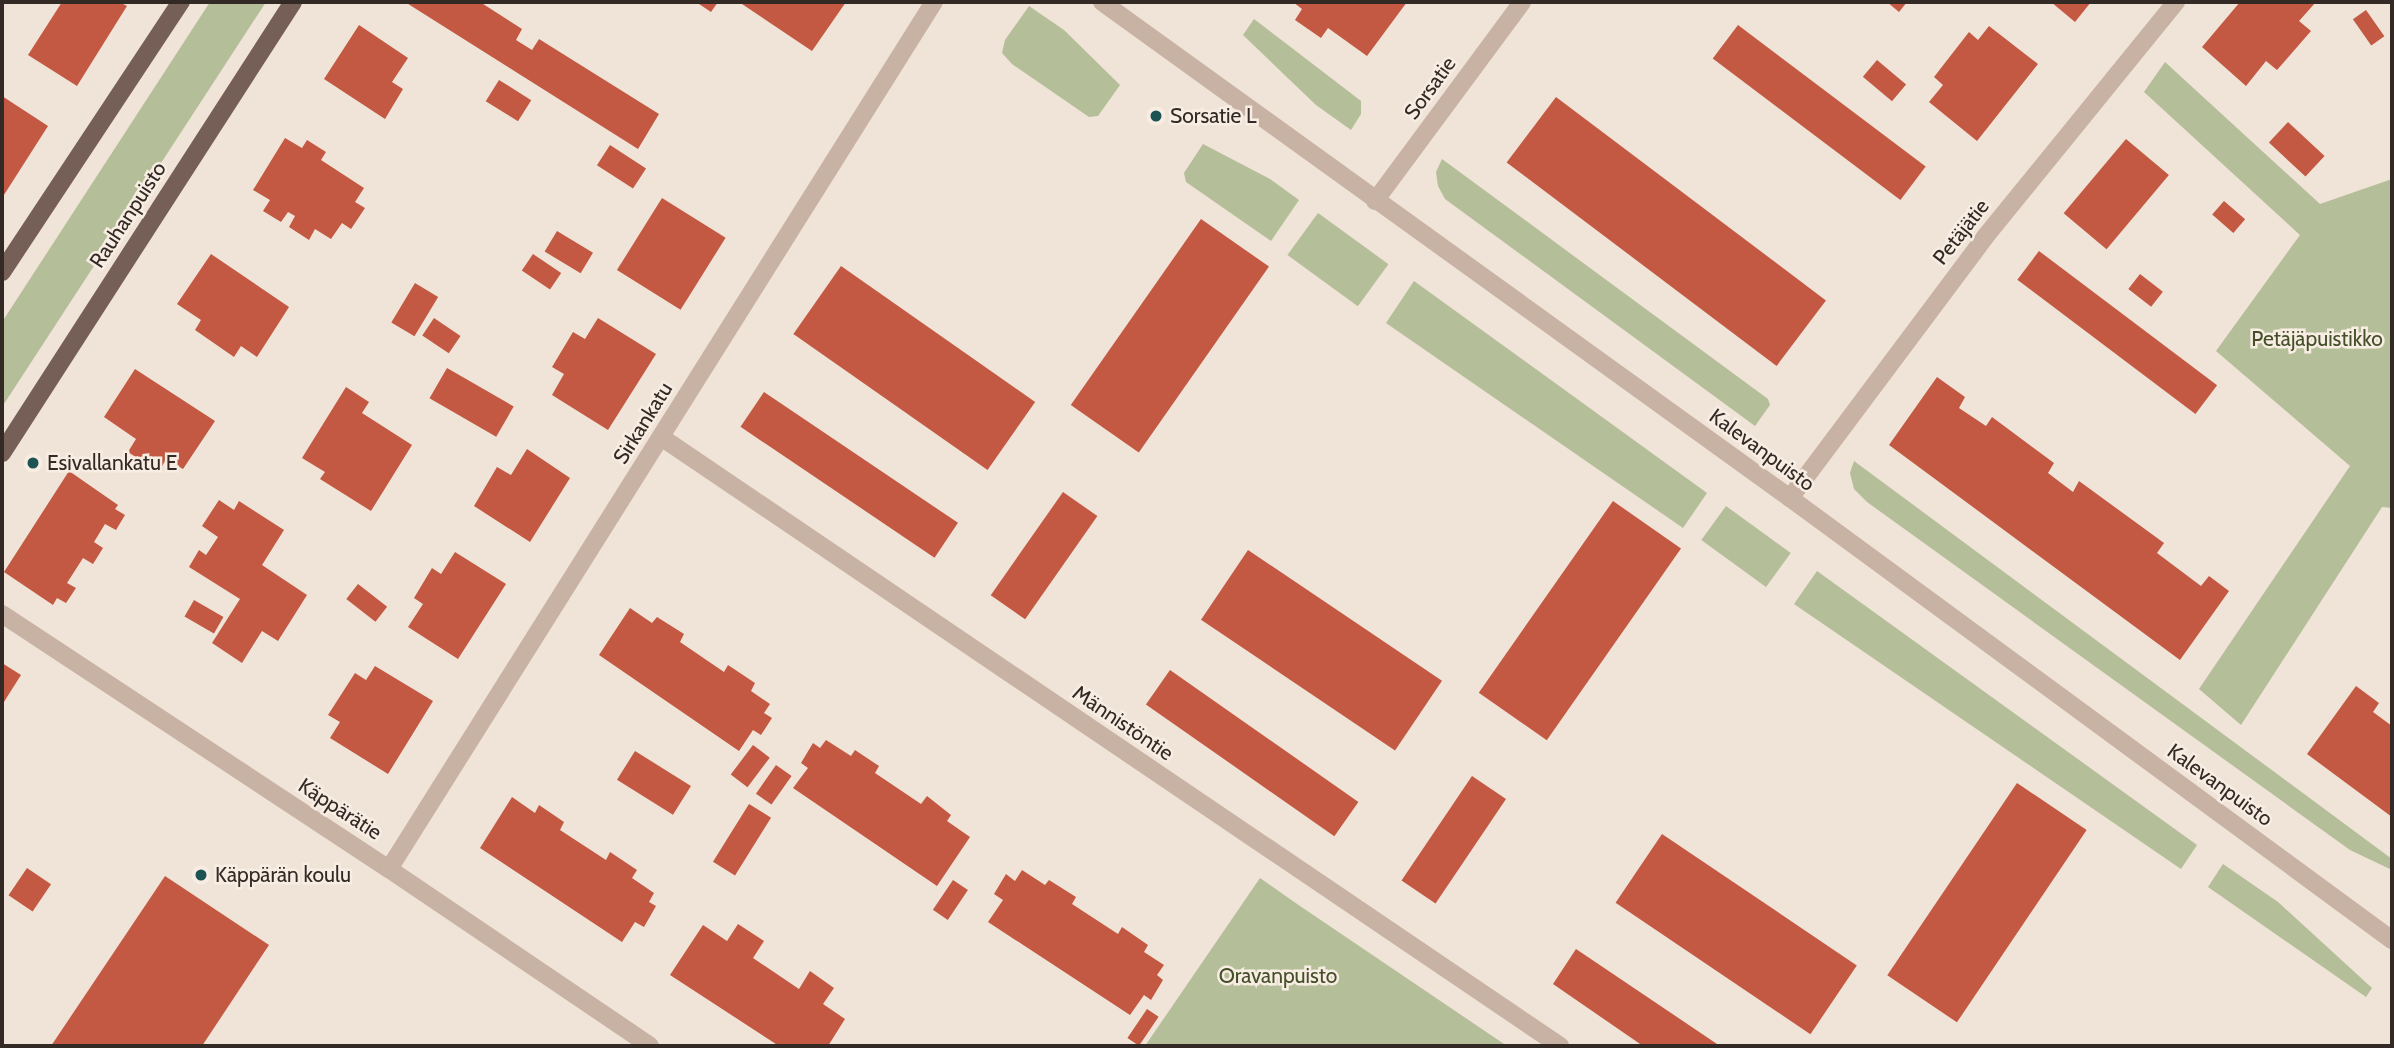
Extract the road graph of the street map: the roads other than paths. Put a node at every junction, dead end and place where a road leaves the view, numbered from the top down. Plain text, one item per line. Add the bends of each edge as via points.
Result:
1 (181, 2) edge
2 (293, 2) edge
3 (934, 2) edge
4 (1102, 2) edge
5 (1522, 2) edge
6 (2176, 2) edge
7 (1375, 201) junction
8 (2, 272) edge
9 (661, 437) junction
10 (2, 453) edge
11 (1790, 498) junction
12 (2, 614) edge
13 (389, 869) junction
14 (2392, 940) edge
15 (650, 1046) edge
16 (1560, 1046) edge

1 - 8 main road
2 - 10 main road, Rauhanpuisto
3 - 9 street, Sirkankatu
4 - 7 street, Kalevanpuisto
5 - 7 street, Sorsatie
6 - 11 street, Petäjätie via 1984,237
7 - 11 street, Kalevanpuisto
9 - 13 street, Sirkankatu
9 - 16 street, Männistöntie
11 - 14 street, Kalevanpuisto
12 - 13 street, Käppärätie
13 - 15 street, Käppärätie

